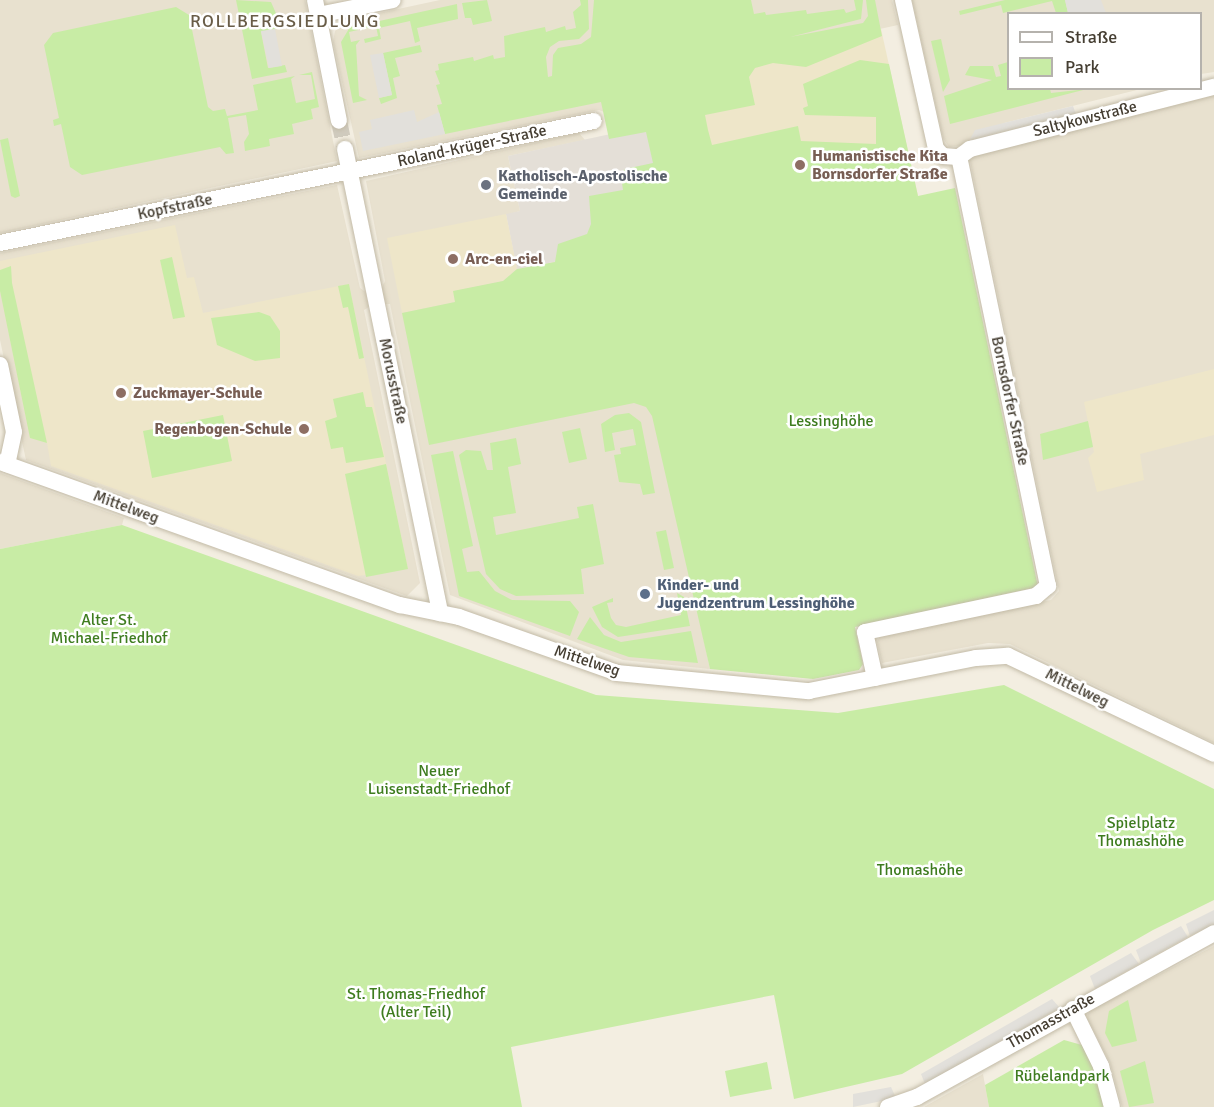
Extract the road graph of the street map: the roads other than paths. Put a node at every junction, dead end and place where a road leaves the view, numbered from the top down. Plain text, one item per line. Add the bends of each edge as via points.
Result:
1 (393, 0) edge
2 (903, 0) edge
3 (317, 8) edge
4 (1202, 90) edge
5 (339, 121) tunnel mouth
6 (594, 121) dead end
7 (345, 149) tunnel mouth
8 (959, 157) junction
9 (350, 171) junction
10 (0, 243) edge
11 (0, 365) edge
12 (4, 463) edge
13 (440, 613) junction
14 (875, 678) junction
15 (1214, 754) edge
16 (1214, 933) edge
17 (1073, 1009) junction
18 (888, 1107) edge
19 (1112, 1107) edge

1 - 3 street
2 - 8 street via 936,149 943,156
3 - 5 street
4 - 8 street, Saltykowstraße via 969,148
6 - 9 street, Roland-Krüger-Straße
7 - 9 street, Morusstraße
8 - 14 street, Bornsdorfer Straße via 1048,586 1036,596 866,632
9 - 10 street, Kopfstraße
9 - 13 street, Morusstraße
11 - 12 street via 14,432
12 - 13 street, Mittelweg via 400,605
13 - 14 street, Mittelweg via 617,673 809,692
14 - 15 street, Mittelweg via 976,658 1008,656
16 - 17 street, Thomasstraße
17 - 18 street, Thomasstraße via 916,1097
17 - 19 street via 1101,1066

